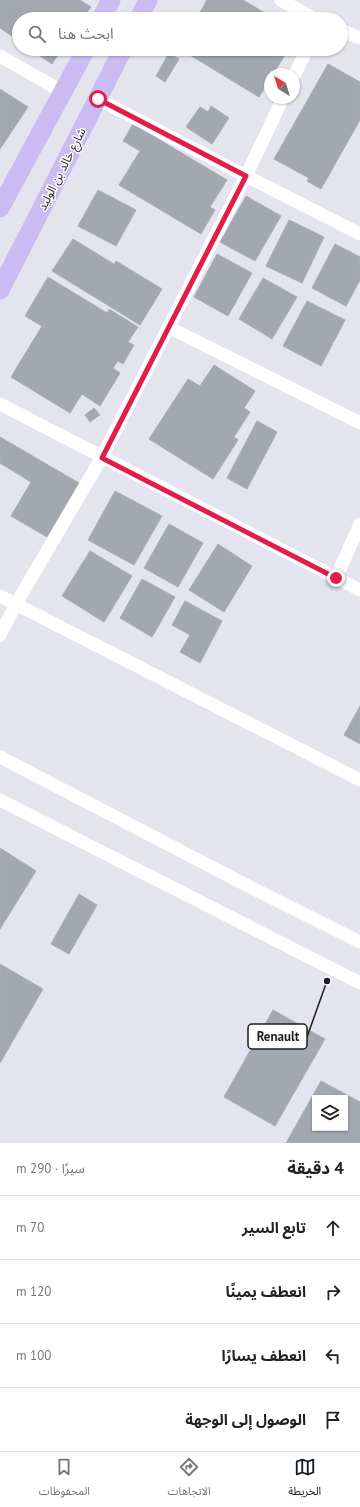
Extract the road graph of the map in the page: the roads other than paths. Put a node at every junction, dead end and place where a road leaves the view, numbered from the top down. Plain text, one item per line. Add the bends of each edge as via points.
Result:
1 (111, 0) edge
2 (148, 0) edge
3 (281, 0) edge
4 (105, 12) edge
5 (142, 12) edge
6 (302, 12) edge
7 (348, 33) edge
8 (360, 38) edge
9 (0, 56) edge
10 (82, 56) edge
11 (120, 56) edge
12 (304, 56) edge
13 (298, 68) edge
14 (63, 92) junction
15 (98, 99) junction
16 (280, 104) edge
17 (246, 176) junction
18 (0, 208) edge
19 (360, 234) edge
20 (0, 290) edge
21 (168, 327) junction
22 (0, 404) edge
23 (360, 424) edge
24 (102, 458) junction
25 (360, 524) edge
26 (336, 578) junction
27 (360, 590) edge
28 (0, 596) edge
29 (16, 604) junction
30 (0, 635) edge
31 (0, 758) edge
32 (360, 780) edge
33 (0, 800) edge
34 (360, 942) edge
35 (360, 983) edge

1 - 4 main road
2 - 5 main road
3 - 6 street
7 - 8 street
9 - 14 street
10 - 14 main road
11 - 15 main road, شارع خالد بن الوليد
12 - 13 street
14 - 18 main road
15 - 17 street
15 - 20 main road, شارع خالد بن الوليد
16 - 17 street
17 - 19 street
17 - 21 street
21 - 23 street
21 - 24 street
22 - 24 street
24 - 26 street
24 - 29 street
25 - 26 street
26 - 27 street
28 - 29 street
29 - 30 street
29 - 32 street
31 - 34 street
33 - 35 street

